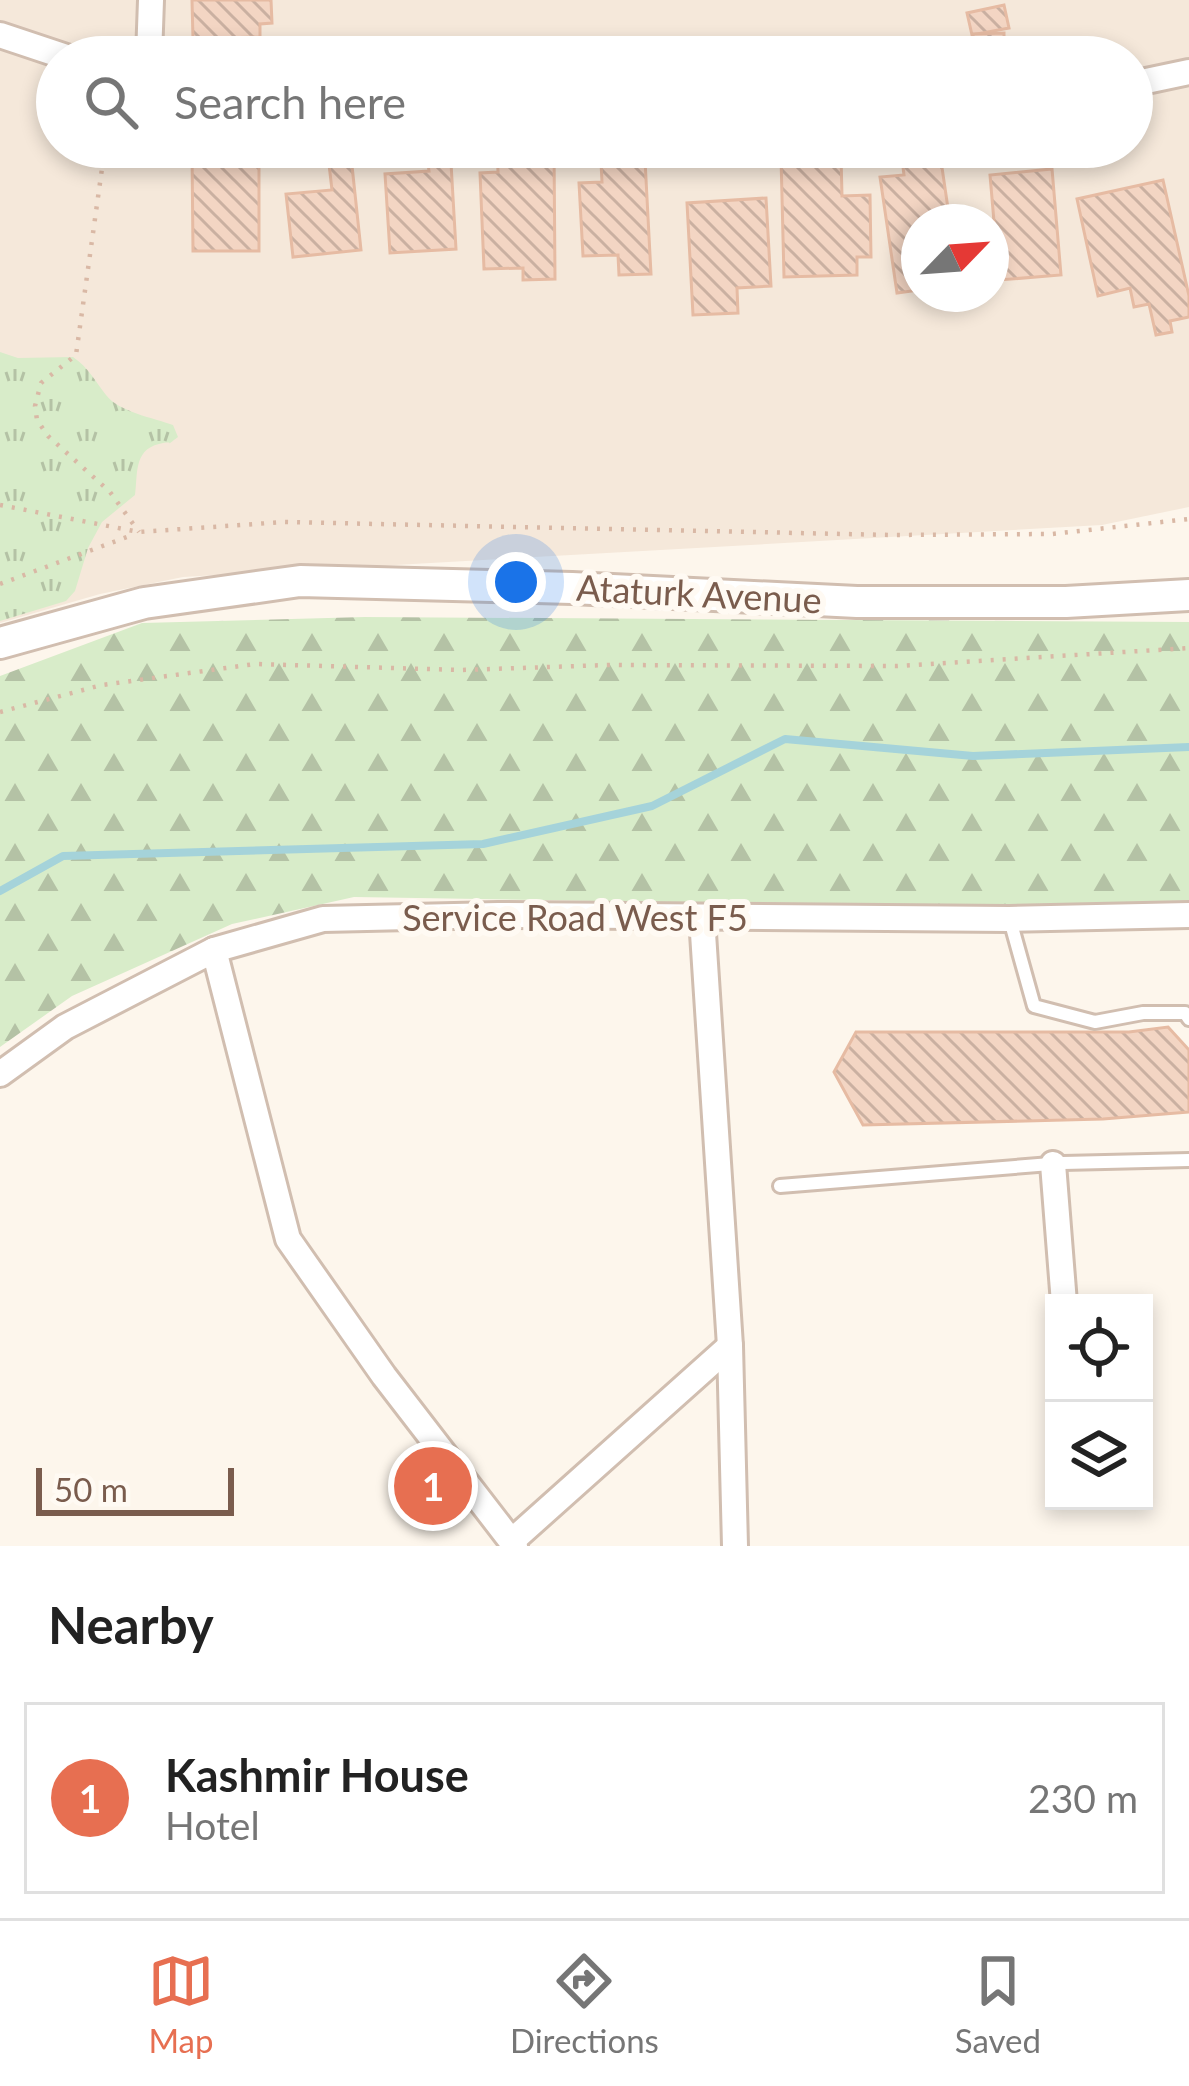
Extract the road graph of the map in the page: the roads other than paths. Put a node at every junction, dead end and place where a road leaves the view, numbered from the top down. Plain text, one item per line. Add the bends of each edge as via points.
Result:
1 (151, 0) edge
2 (0, 35) edge
3 (150, 36) edge
4 (36, 47) edge
5 (1189, 72) edge
6 (1153, 80) edge
7 (1189, 595) edge
8 (0, 643) edge
9 (1189, 915) edge
10 (702, 918) junction
11 (1009, 919) junction
12 (214, 950) junction
13 (1189, 1019) edge
14 (0, 1074) edge
15 (1189, 1160) edge
16 (1053, 1164) junction
17 (780, 1186) dead end
18 (1063, 1294) edge
19 (730, 1346) junction
20 (514, 1543) edge
21 (735, 1546) edge

1 - 3 street
2 - 4 street
5 - 6 street
7 - 8 street, Ataturk Avenue via 856,602 300,581 144,603
9 - 11 street, Service Road West F5
10 - 11 street, Service Road West F5
10 - 12 street, Service Road West F5 via 323,919
10 - 19 street
11 - 13 lane via 1034,1006 1095,1022 1143,1013 1185,1012
12 - 14 street, Service Road West F5 via 65,1027
12 - 20 street via 288,1239
15 - 16 lane
16 - 17 lane
16 - 18 street
19 - 20 street
19 - 21 street

